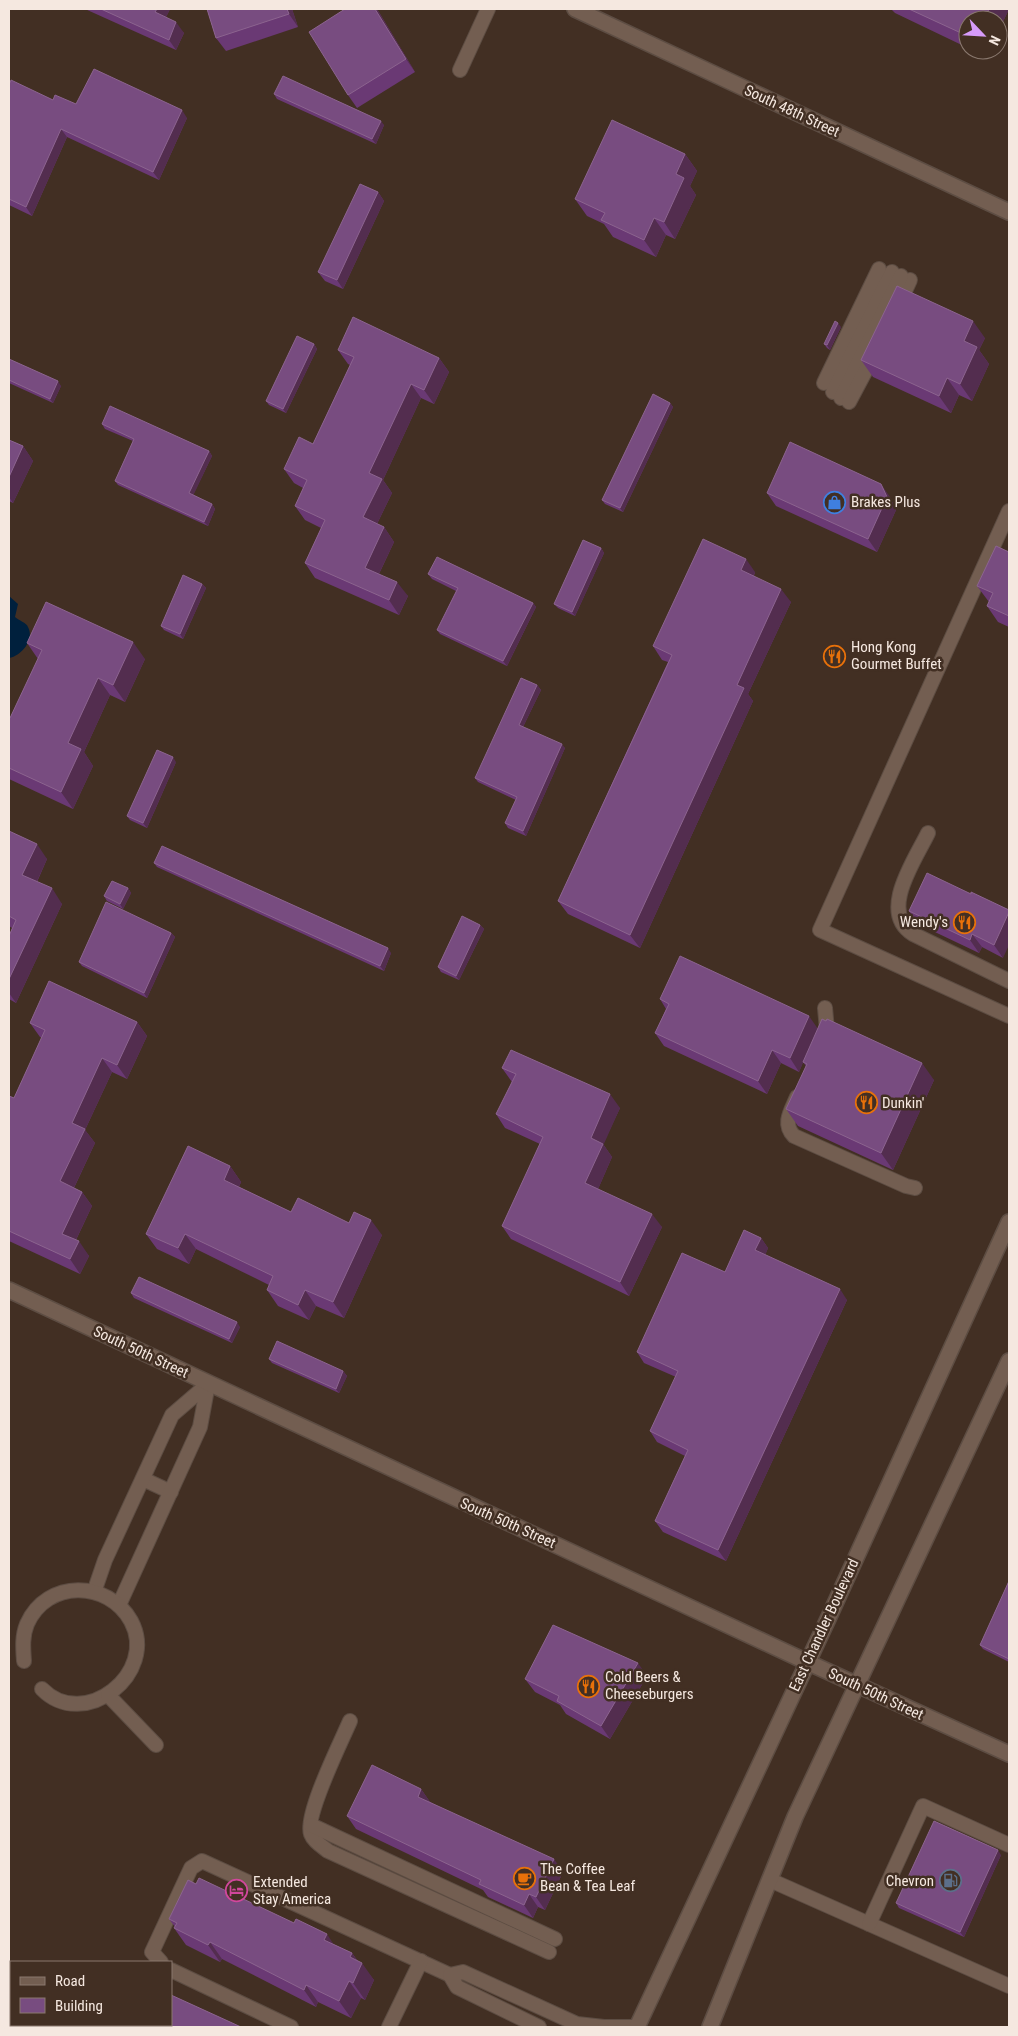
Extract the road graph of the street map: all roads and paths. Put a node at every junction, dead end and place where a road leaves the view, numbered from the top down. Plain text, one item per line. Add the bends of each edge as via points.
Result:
1 (488, 9) edge
2 (574, 9) edge
3 (460, 70) dead end
4 (1009, 212) edge
5 (837, 393) joint
6 (1009, 511) edge
7 (928, 832) dead end
8 (1009, 981) edge
9 (825, 1008) dead end
10 (1009, 1016) edge
11 (820, 1048) edge
12 (803, 1083) edge
13 (915, 1188) dead end
14 (1009, 1222) edge
15 (9, 1290) edge
16 (1009, 1360) edge
17 (208, 1384) junction
18 (143, 1479) junction
19 (171, 1492) junction
20 (94, 1592) junction
21 (119, 1605) junction
22 (24, 1661) dead end
23 (807, 1662) junction
24 (857, 1685) junction
25 (42, 1689) dead end
26 (108, 1695) junction
27 (350, 1721) dead end
28 (156, 1745) dead end
29 (1009, 1754) edge
30 (311, 1819) junction
31 (1009, 1845) edge
32 (770, 1880) junction
33 (868, 1924) junction
34 (555, 1938) dead end
35 (548, 1952) dead end
36 (160, 1961) edge
37 (421, 1961) junction
38 (172, 1970) edge
39 (450, 1975) junction
40 (1009, 1986) edge
41 (513, 1995) junction
42 (505, 2010) junction
43 (291, 2027) edge
44 (389, 2027) edge
45 (539, 2027) edge
46 (604, 2027) edge
47 (637, 2027) edge
48 (710, 2027) edge

1 - 3 lane
2 - 4 main road, South 48th Street
5 - 5 lane via 862,382 896,274
6 - 10 lane via 820,930
7 - 8 lane via 901,890 899,918 905,929 913,934
9 - 11 lane via 827,1030
12 - 13 lane via 787,1121 794,1136
14 - 23 main road, East Chandler Boulevard
15 - 17 main road, South 50th Street
16 - 24 main road
17 - 18 lane via 172,1415
17 - 19 lane via 200,1427
17 - 23 main road, South 50th Street
18 - 19 lane
18 - 20 lane via 105,1560
19 - 21 lane
20 - 21 lane
20 - 22 lane via 70,1590 52,1596 37,1608 27,1624 22,1642
21 - 26 lane via 132,1623 136,1641 135,1660 128,1677
23 - 24 main road, South 50th Street
23 - 47 main road, East Chandler Boulevard
24 - 29 main road, South 50th Street
24 - 32 main road via 795,1817
25 - 26 lane via 62,1701 80,1703
26 - 28 lane
27 - 30 lane
30 - 34 lane
30 - 35 lane via 311,1833 328,1851
31 - 33 lane via 923,1806
32 - 33 lane
32 - 48 main road
33 - 40 lane
36 - 37 lane via 152,1952 191,1868 202,1861
37 - 39 lane
37 - 44 lane
38 - 43 lane
39 - 41 lane via 462,1972
39 - 42 lane via 457,1987
41 - 42 lane
41 - 46 lane via 577,2024
42 - 45 lane
46 - 47 lane

